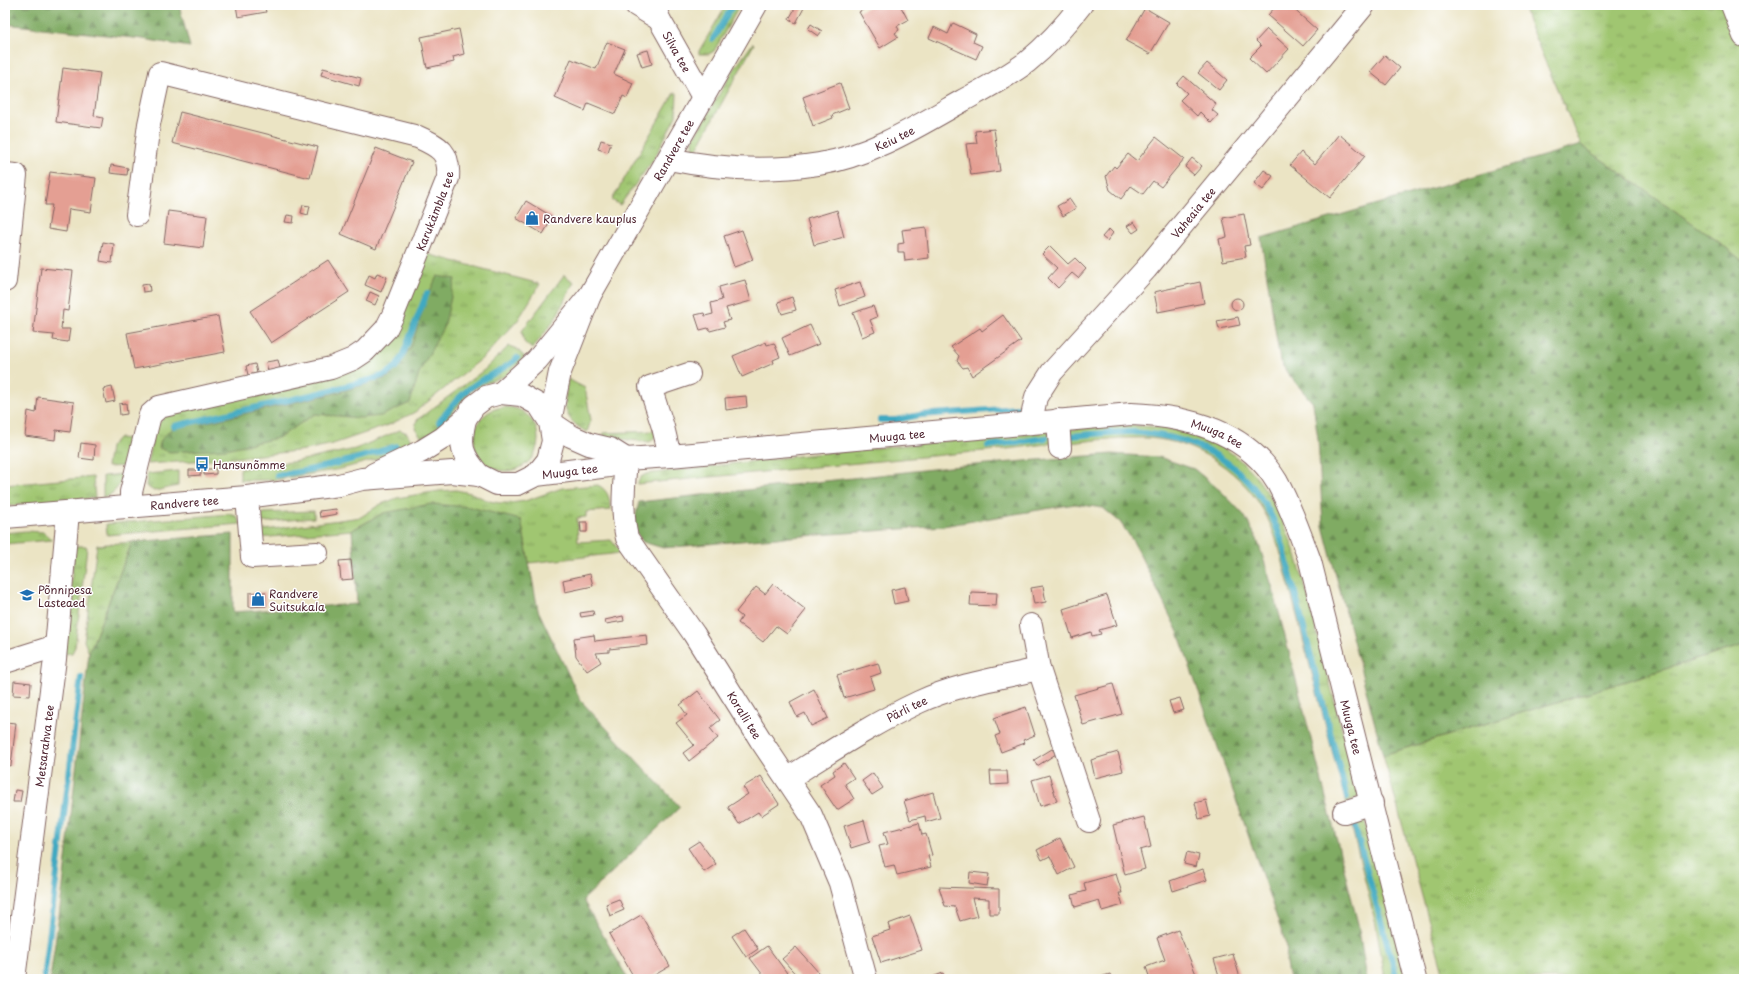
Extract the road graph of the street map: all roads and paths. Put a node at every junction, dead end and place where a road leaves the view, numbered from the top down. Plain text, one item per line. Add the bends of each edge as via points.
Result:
1 (636, 5) edge
2 (756, 5) edge
3 (1081, 5) edge
4 (1364, 5) edge
5 (1732, 5) edge
6 (657, 12) edge
7 (1744, 36) edge
8 (703, 97) junction
9 (669, 159) junction
10 (5, 174) edge
11 (137, 215) dead end
12 (5, 281) edge
13 (590, 295) junction
14 (689, 374) dead end
15 (501, 393) junction
16 (465, 419) junction
17 (1058, 420) junction
18 (550, 422) junction
19 (1030, 422) junction
20 (1060, 448) dead end
21 (670, 456) junction
22 (626, 459) junction
23 (479, 475) junction
24 (536, 475) junction
25 (362, 479) junction
26 (247, 497) junction
27 (131, 508) junction
28 (68, 512) junction
29 (5, 517) edge
30 (317, 553) dead end
31 (1031, 625) dead end
32 (56, 646) junction
33 (5, 662) edge
34 (1039, 669) junction
35 (787, 779) junction
36 (1372, 803) junction
37 (1344, 812) dead end
38 (1089, 821) dead end
39 (14, 979) edge
40 (866, 979) edge
41 (1415, 979) edge

1 - 6 street
2 - 8 street, Randvere tee
3 - 9 street, Keiu tee via 1051,40 1004,78 895,137 847,158 784,168 746,168
4 - 19 street, Vaheaia tee via 1146,269 1052,372 1036,397
5 - 7 street
6 - 8 street, Silva tee
8 - 9 street, Randvere tee
9 - 13 street, Randvere tee
10 - 12 street via 16,175
11 - 27 street, Karukämbla tee via 149,124 160,73 418,137 444,153 449,164 448,178 393,315 376,341 353,359 332,368 159,407 150,415 131,492
13 - 15 street, Randvere tee via 537,360
13 - 18 street, Randvere tee via 560,372
14 - 21 street via 650,387
15 - 16 street, Randvere tee via 486,397 474,406
15 - 18 street, Randvere tee via 521,394 539,405
16 - 23 street, Randvere tee via 461,439 466,459
16 - 25 street, Randvere tee via 443,438 422,451
17 - 19 street, Muuga tee
17 - 20 street
17 - 36 street, Muuga tee via 1131,414 1161,415 1188,420 1215,429 1236,441 1256,457 1276,480 1290,506 1310,561
18 - 22 street, Muuga tee via 571,436 610,449
18 - 24 street, Randvere tee via 554,441 548,460
19 - 21 street, Muuga tee
21 - 22 street, Muuga tee
22 - 24 street, Muuga tee via 609,466
22 - 35 street, Koralli tee via 622,504 627,538 694,634
23 - 24 street, Randvere tee via 497,484 518,484
23 - 25 street, Randvere tee via 452,472
25 - 26 street, Randvere tee via 339,485
26 - 27 street, Randvere tee
26 - 30 street via 252,556
27 - 28 street, Randvere tee
28 - 29 street, Randvere tee
28 - 32 street, Metsarahva tee
31 - 34 street
32 - 33 street
32 - 39 street, Metsarahva tee
34 - 35 street, Pärli tee via 951,690 919,702
34 - 38 street
35 - 40 street, Koralli tee via 811,815 823,839 840,883
36 - 37 street
36 - 41 street, Muuga tee

